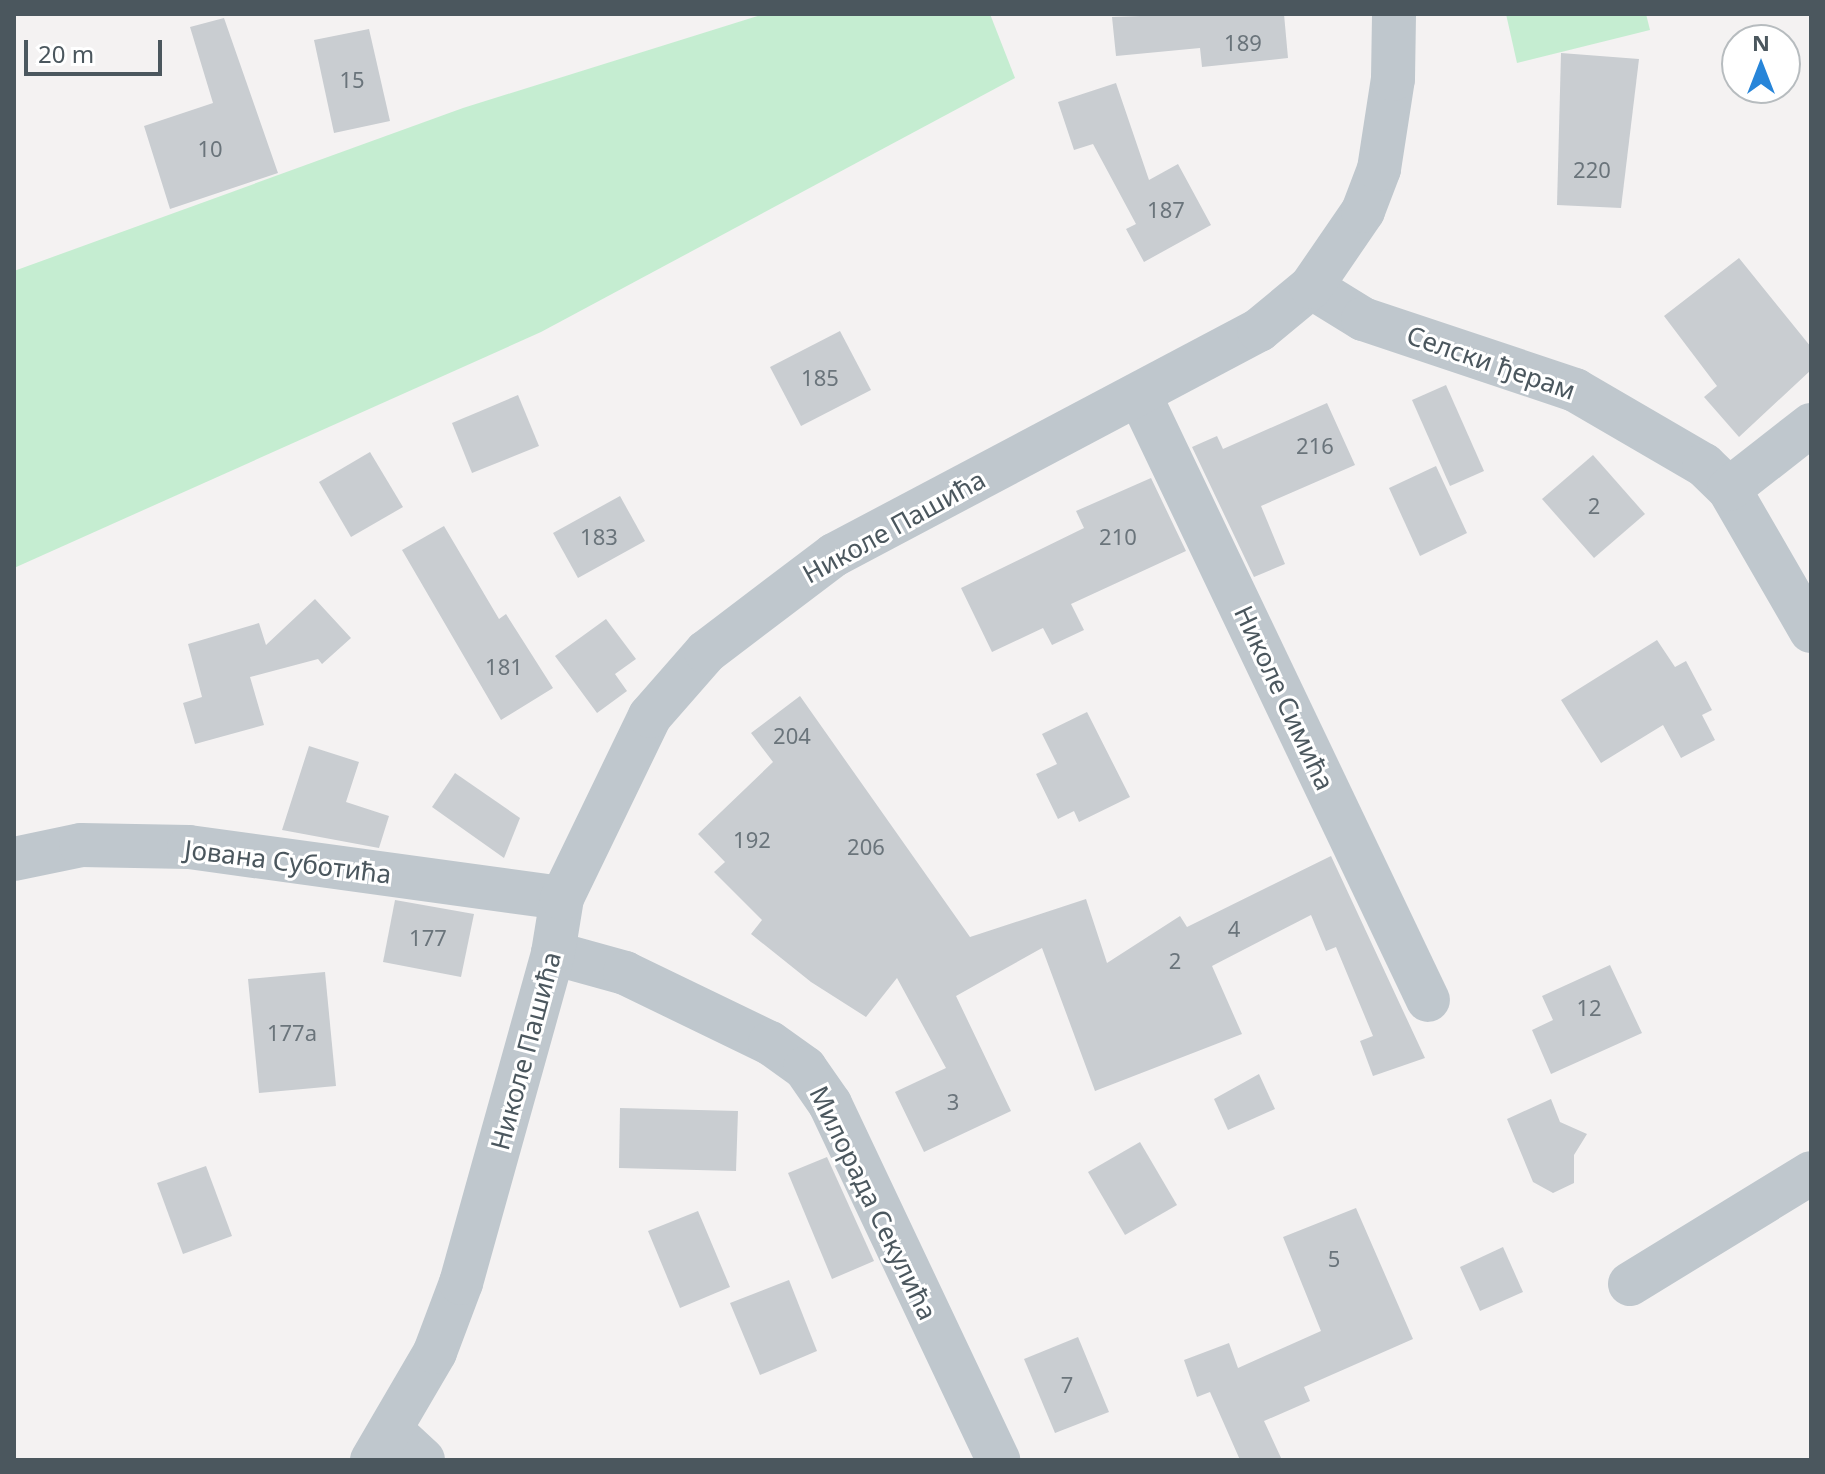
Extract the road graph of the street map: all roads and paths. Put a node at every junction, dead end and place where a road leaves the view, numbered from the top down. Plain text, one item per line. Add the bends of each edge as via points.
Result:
1 (1394, 14) edge
2 (1311, 287) junction
3 (1140, 396) junction
4 (1811, 425) edge
5 (1729, 489) junction
6 (1811, 631) edge
7 (14, 859) edge
8 (562, 898) junction
9 (553, 953) junction
10 (1428, 1000) dead end
11 (1811, 1173) edge
12 (1630, 1284) dead end
13 (396, 1451) edge
14 (998, 1460) edge

1 - 2 street, Николе Пашића via 1393,79 1379,169 1363,211
2 - 3 street, Николе Пашића via 1259,330
2 - 5 street, Селски ђерам via 1363,319 1575,390 1704,465
3 - 8 street, Николе Пашића via 834,555 729,632 683,676 631,746
3 - 10 street, Николе Симића
4 - 5 street
5 - 6 street, Селски ђерам
7 - 8 street, Јована Суботића via 81,845 189,847
8 - 9 street, Николе Пашића
9 - 13 street, Николе Пашића via 479,1230
9 - 14 street, Милорада Секулића via 625,973 770,1043 805,1068 830,1104
11 - 12 street

